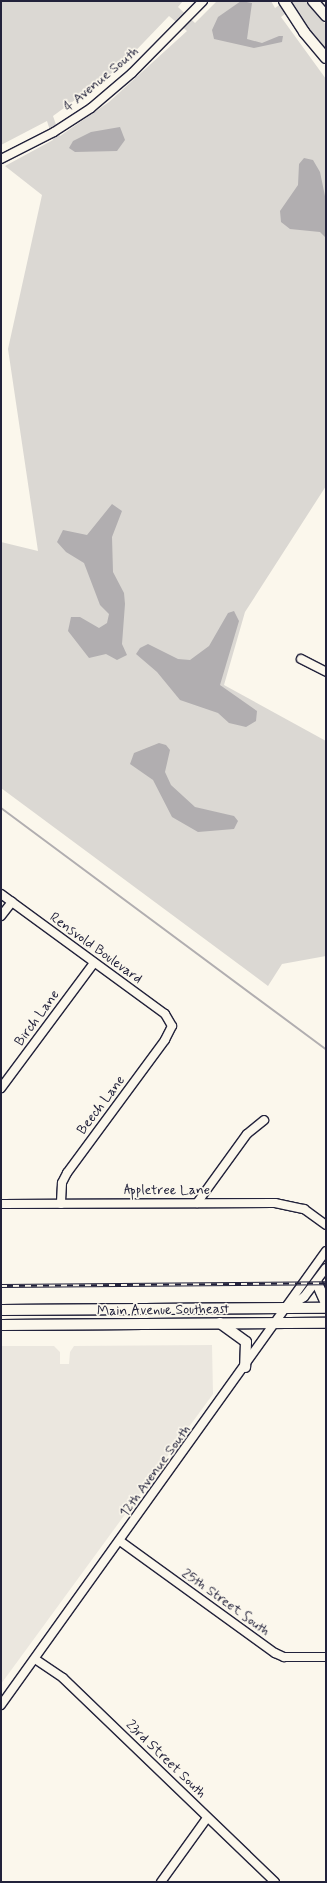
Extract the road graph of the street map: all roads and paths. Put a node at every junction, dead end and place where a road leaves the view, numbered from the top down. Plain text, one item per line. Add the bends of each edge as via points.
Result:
1 (203, 1) edge
2 (284, 1) edge
3 (313, 1) edge
4 (326, 16) edge
5 (326, 58) edge
6 (1, 159) edge
7 (301, 659) dead end
8 (326, 672) edge
9 (1, 894) edge
10 (12, 902) junction
11 (1, 916) edge
12 (94, 963) junction
13 (172, 1026) joint
14 (1, 1088) edge
15 (264, 1120) dead end
16 (197, 1203) junction
17 (1, 1204) edge
18 (61, 1204) junction
19 (326, 1226) edge
20 (326, 1251) edge
21 (326, 1268) edge
22 (317, 1283) junction
23 (326, 1303) edge
24 (289, 1307) junction
25 (326, 1308) edge
26 (1, 1310) edge
27 (278, 1322) junction
28 (220, 1323) junction
29 (326, 1323) edge
30 (1, 1326) edge
31 (245, 1367) junction
32 (120, 1541) junction
33 (326, 1657) edge
34 (35, 1659) junction
35 (1, 1705) edge
36 (207, 1818) junction
37 (161, 1882) edge
38 (275, 1882) edge

1 - 6 street, 4 Avenue South via 132,74 91,108 54,132
2 - 5 main road
3 - 4 main road
7 - 8 street
9 - 10 street, Rensvold Boulevard
10 - 11 street
10 - 12 street, Rensvold Boulevard
12 - 13 street, Rensvold Boulevard via 164,1014
12 - 14 street, Birch Lane
13 - 18 street, Beech Lane via 67,1173 62,1183
15 - 16 street via 247,1134
16 - 18 street, Appletree Lane
16 - 19 street, Appletree Lane via 290,1205
17 - 18 street, Appletree Lane
20 - 24 street, 12th Avenue South via 290,1298
21 - 22 street
22 - 23 main road
22 - 24 street
24 - 25 main road, Main Avenue Southeast
24 - 26 main road, Main Avenue Southeast
24 - 27 street, 12th Avenue South
27 - 28 main road, Main Avenue Southeast
27 - 29 main road, Main Avenue Southeast
27 - 31 street, 12th Avenue South
28 - 30 main road, Main Avenue Southeast
28 - 31 main road via 246,1342
31 - 32 street, 12th Avenue South
32 - 33 street, 25th Street South via 274,1653 284,1657
32 - 34 street, 12th Avenue South
34 - 35 street, 12th Avenue South
34 - 36 street, 23rd Street South via 63,1678
36 - 37 street
36 - 38 street, 23rd Street South

